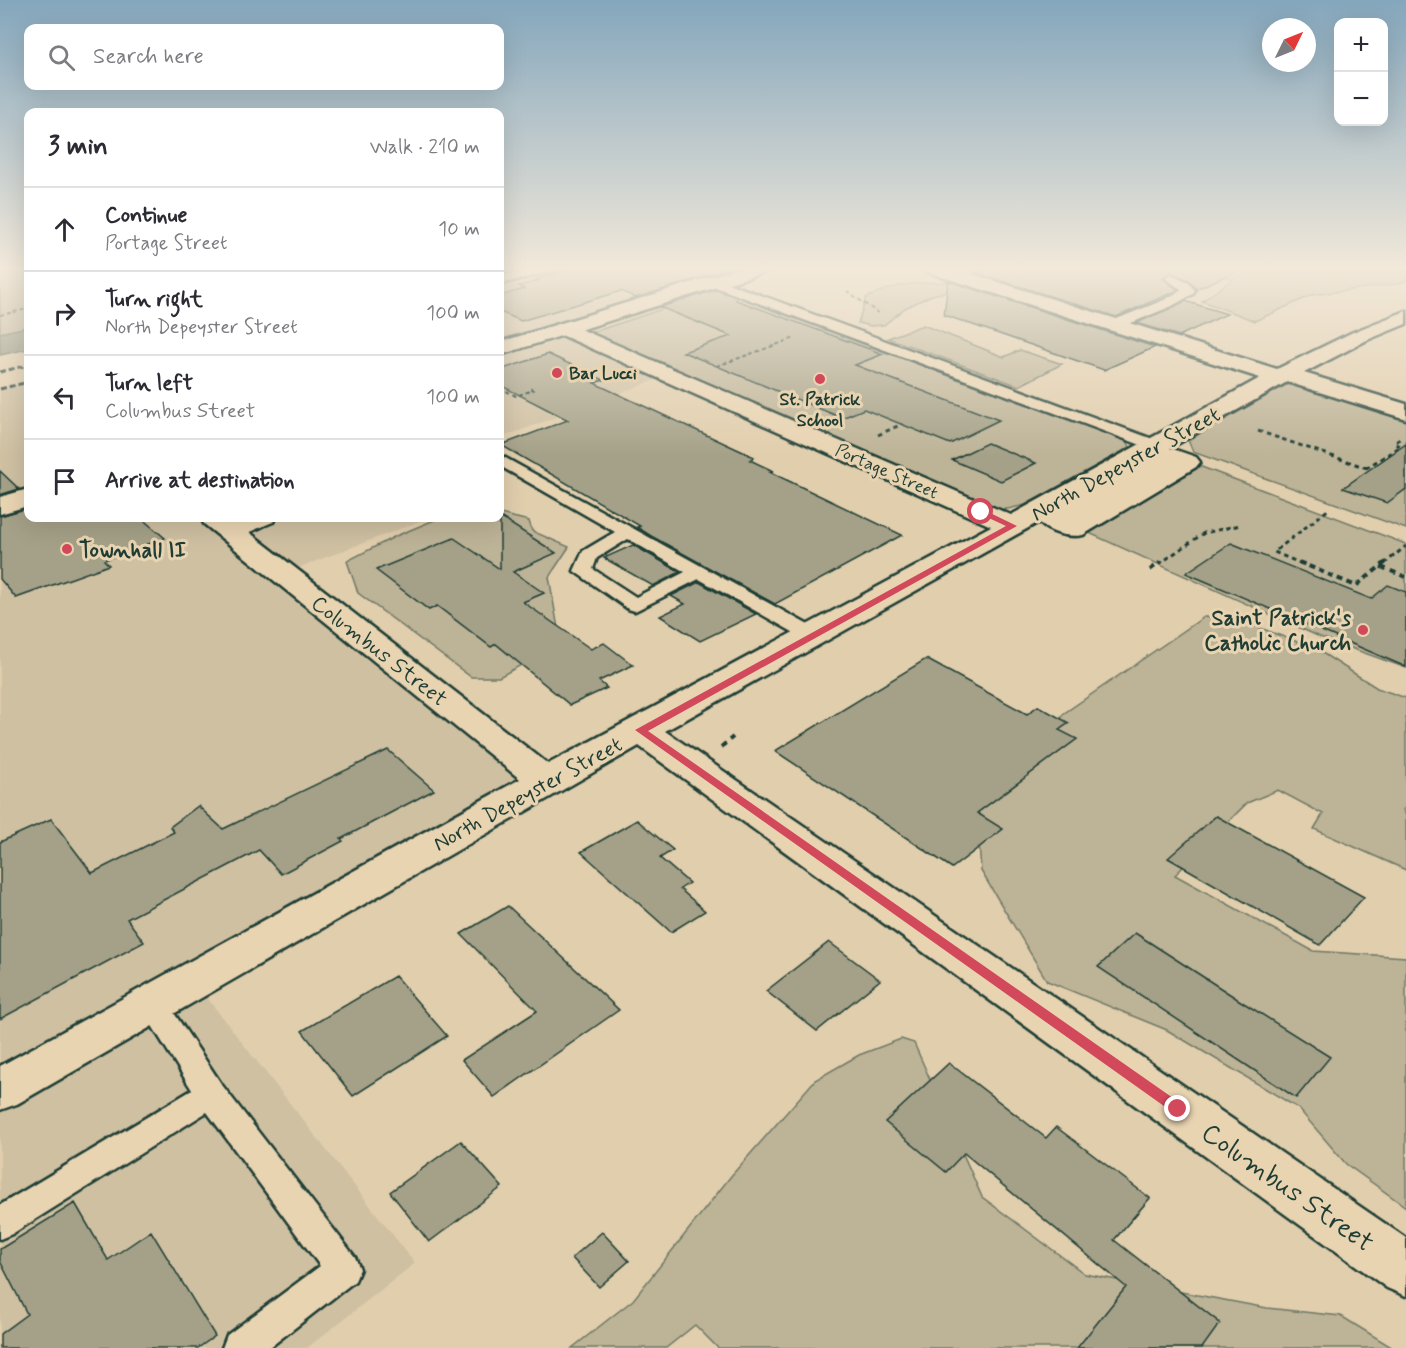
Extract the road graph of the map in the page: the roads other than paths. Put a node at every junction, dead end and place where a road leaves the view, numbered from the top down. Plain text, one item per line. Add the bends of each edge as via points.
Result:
1 (561, 330) edge
2 (566, 330) edge
3 (843, 330) edge
4 (1130, 330) edge
5 (1375, 330) edge
6 (504, 348) edge
7 (1282, 375) junction
8 (1406, 412) edge
9 (1155, 446) junction
10 (504, 462) edge
11 (24, 498) edge
12 (0, 506) edge
13 (223, 524) edge
14 (1013, 526) junction
15 (628, 532) junction
16 (699, 572) junction
17 (813, 636) junction
18 (640, 730) junction
19 (546, 782) junction
20 (152, 1003) junction
21 (0, 1090) edge
22 (211, 1094) junction
23 (0, 1223) edge
24 (1406, 1270) edge
25 (240, 1348) edge

1 - 6 street
2 - 14 street, Portage Street
3 - 9 lane
4 - 7 street
5 - 7 street, North Depeyster Street
7 - 8 street
7 - 9 street, North Depeyster Street
9 - 14 street, North Depeyster Street
10 - 15 lane
11 - 12 street
13 - 19 street, Columbus Street
14 - 17 street, North Depeyster Street
15 - 16 lane
15 - 16 lane via 589,555 583,570 634,605
16 - 17 lane
17 - 18 street, North Depeyster Street
18 - 19 street, North Depeyster Street
18 - 24 street, Columbus Street
19 - 20 street, North Depeyster Street
20 - 21 street, North Depeyster Street
20 - 22 lane
22 - 23 lane
22 - 25 lane via 343,1269

